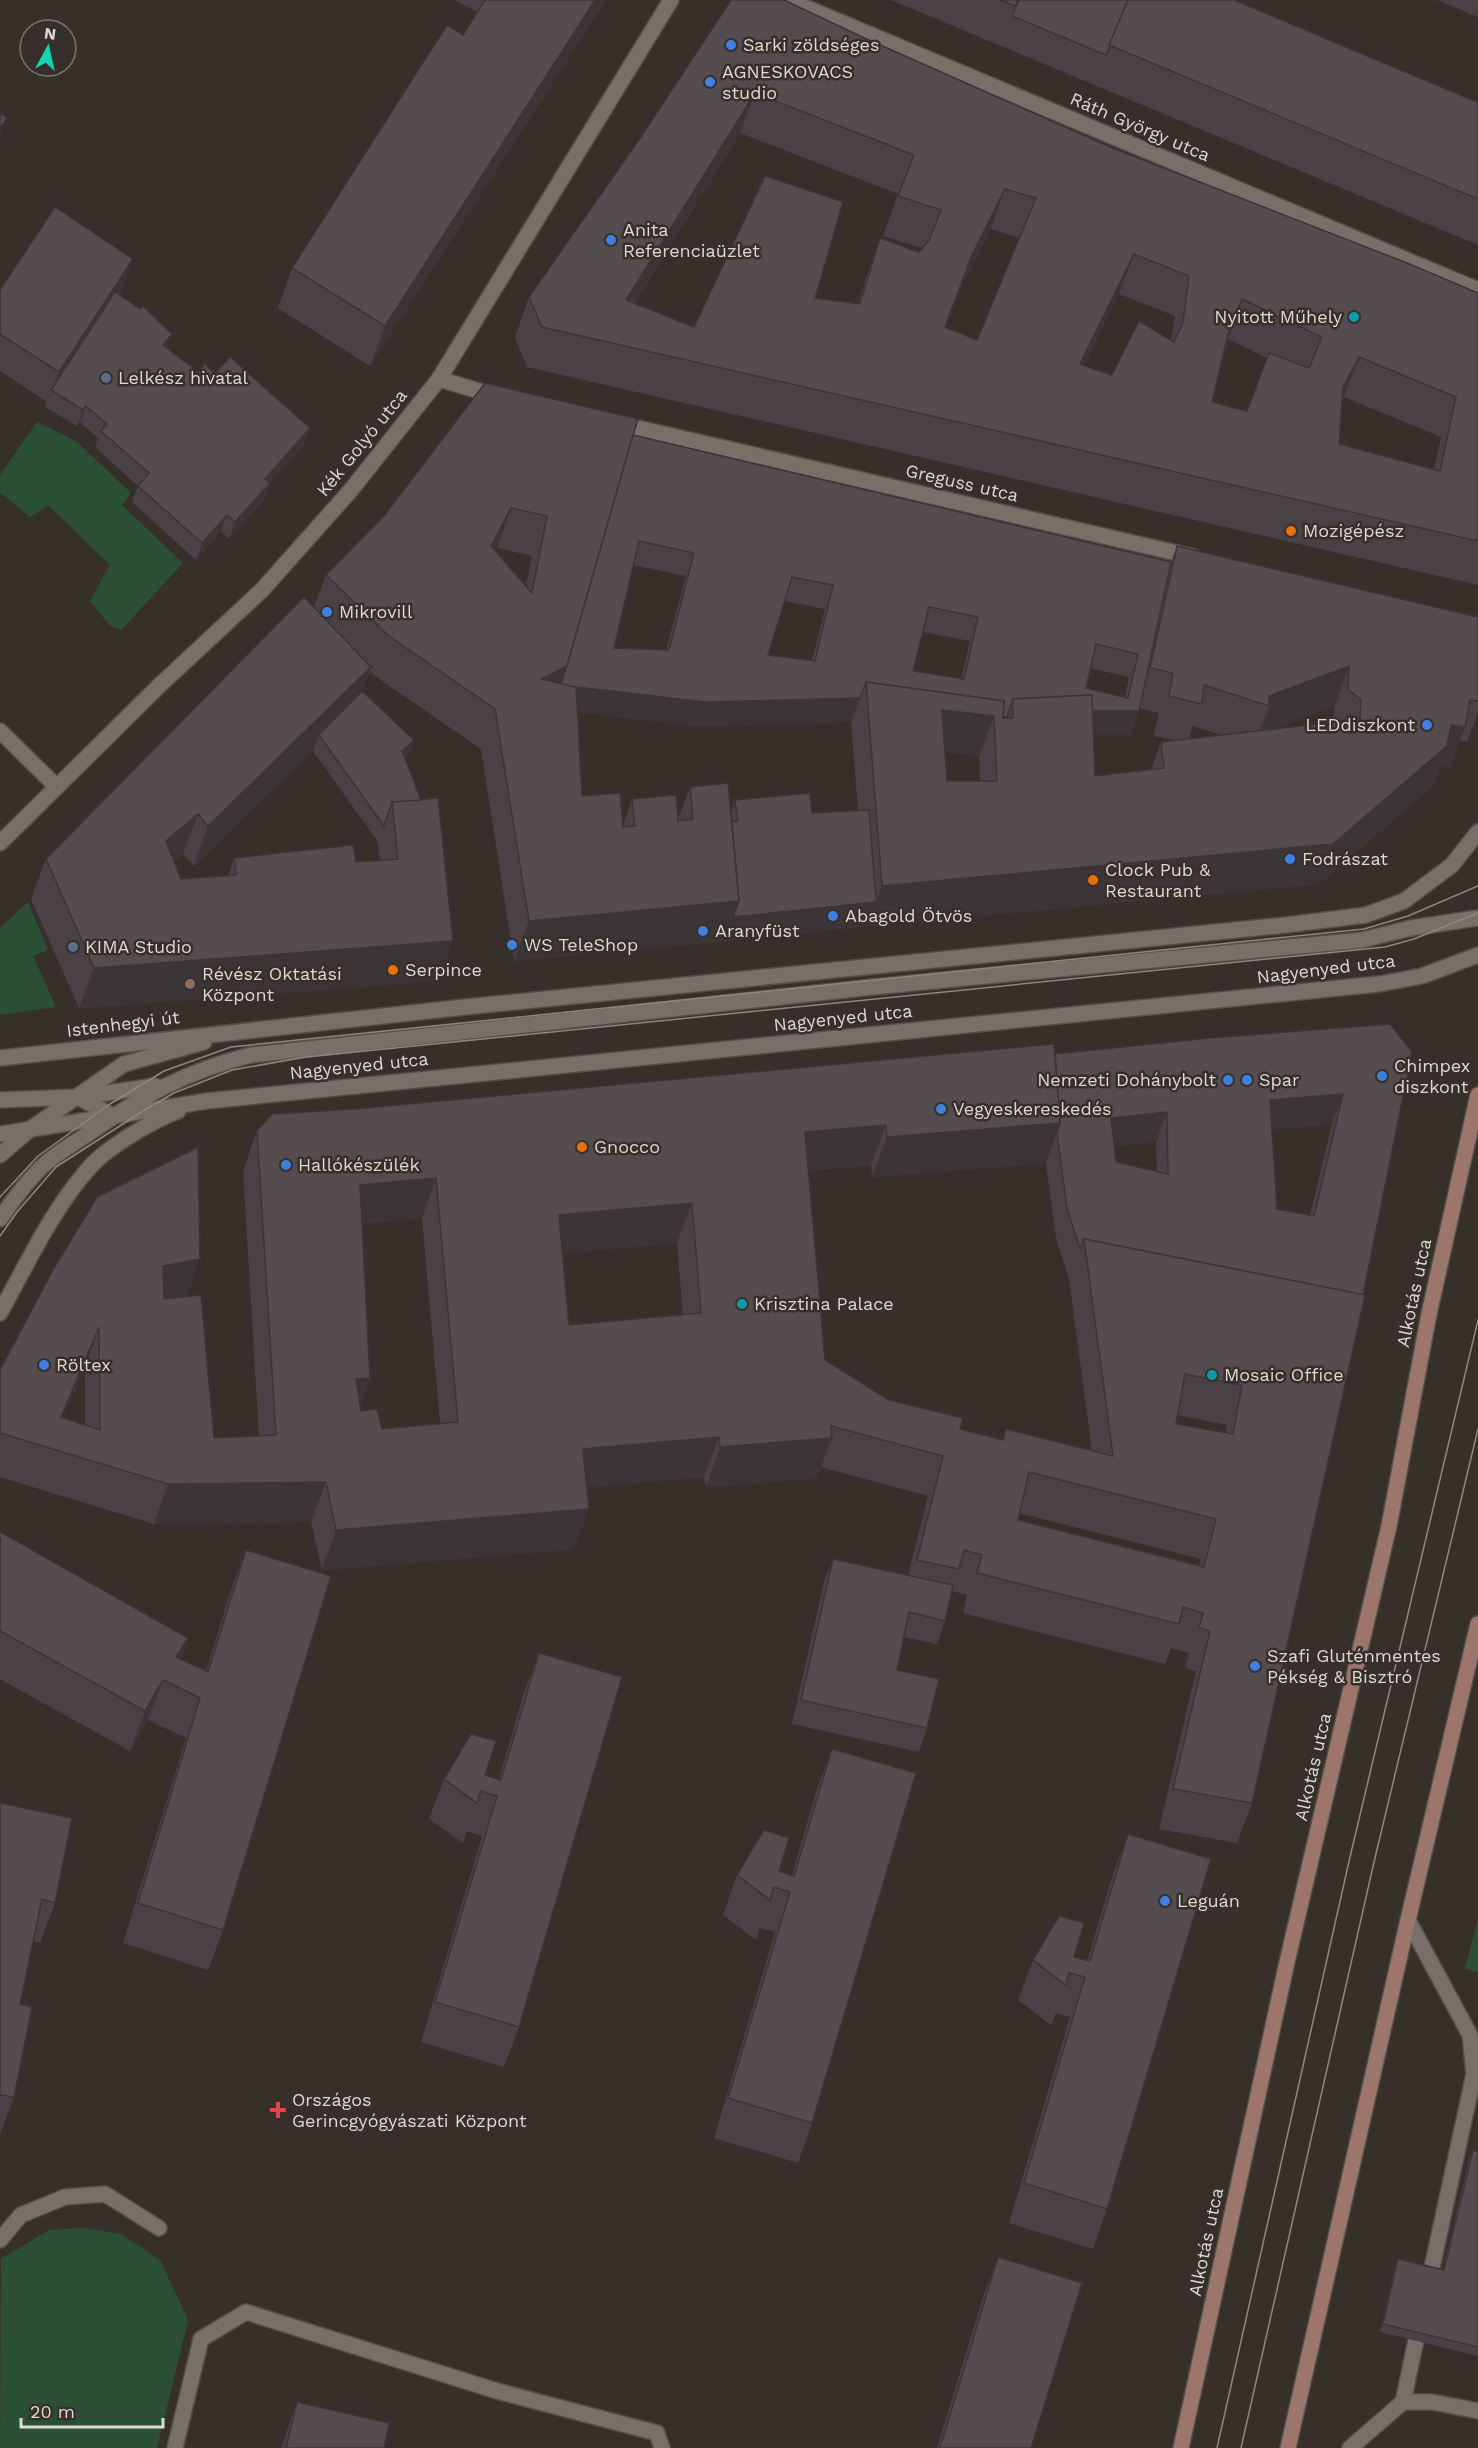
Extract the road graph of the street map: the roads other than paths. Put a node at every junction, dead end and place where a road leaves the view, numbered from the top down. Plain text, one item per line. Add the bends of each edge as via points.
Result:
1 (671, 0) edge
2 (788, 0) edge
3 (1478, 290) edge
4 (439, 379) junction
5 (508, 398) edge
6 (602, 420) edge
7 (1209, 561) edge
8 (0, 731) edge
9 (57, 787) junction
10 (1478, 832) edge
11 (0, 843) edge
12 (1478, 918) edge
13 (1478, 955) edge
14 (250, 1029) junction
15 (0, 1058) edge
16 (165, 1084) junction
17 (1478, 1095) edge
18 (78, 1097) junction
19 (0, 1100) edge
20 (207, 1101) junction
21 (113, 1116) junction
22 (29, 1130) junction
23 (0, 1134) edge
24 (0, 1155) edge
25 (0, 1219) edge
26 (0, 1313) edge
27 (1478, 1624) edge
28 (1408, 1920) junction
29 (1474, 2036) edge
30 (1471, 2123) edge
31 (159, 2228) dead end
32 (0, 2240) edge
33 (1403, 2402) junction
34 (1478, 2411) edge
35 (175, 2448) edge
36 (662, 2448) edge
37 (1181, 2448) edge
38 (1288, 2448) edge
39 (1350, 2448) edge

1 - 4 street, Kék Golyó utca
2 - 3 street, Ráth György utca
4 - 5 street
4 - 9 street, Kék Golyó utca via 351,489 262,590
6 - 7 street, Greguss utca
8 - 9 street
9 - 11 street, Kék Golyó utca
10 - 14 street via 1452,864 1404,901 1366,915
12 - 16 street via 1362,940 873,987 251,1055 215,1063
13 - 20 street, Nagyenyed utca via 1422,976 1379,984
14 - 15 street, Istenhegyi út
14 - 18 street via 124,1064
16 - 18 street
16 - 21 street
17 - 37 main road, Alkotás utca via 1429,1314 1389,1526 1290,1951
18 - 19 street
18 - 21 street
18 - 22 street
20 - 21 street
20 - 26 street via 134,1132 90,1166 57,1213
21 - 22 street
21 - 25 street via 46,1163
22 - 23 street
22 - 24 street
27 - 28 main road
28 - 29 street
28 - 38 main road
29 - 30 street
30 - 33 street
31 - 32 street via 105,2194 65,2197 21,2214
33 - 34 street
33 - 39 street
35 - 36 street via 201,2339 246,2312 496,2391 657,2433

